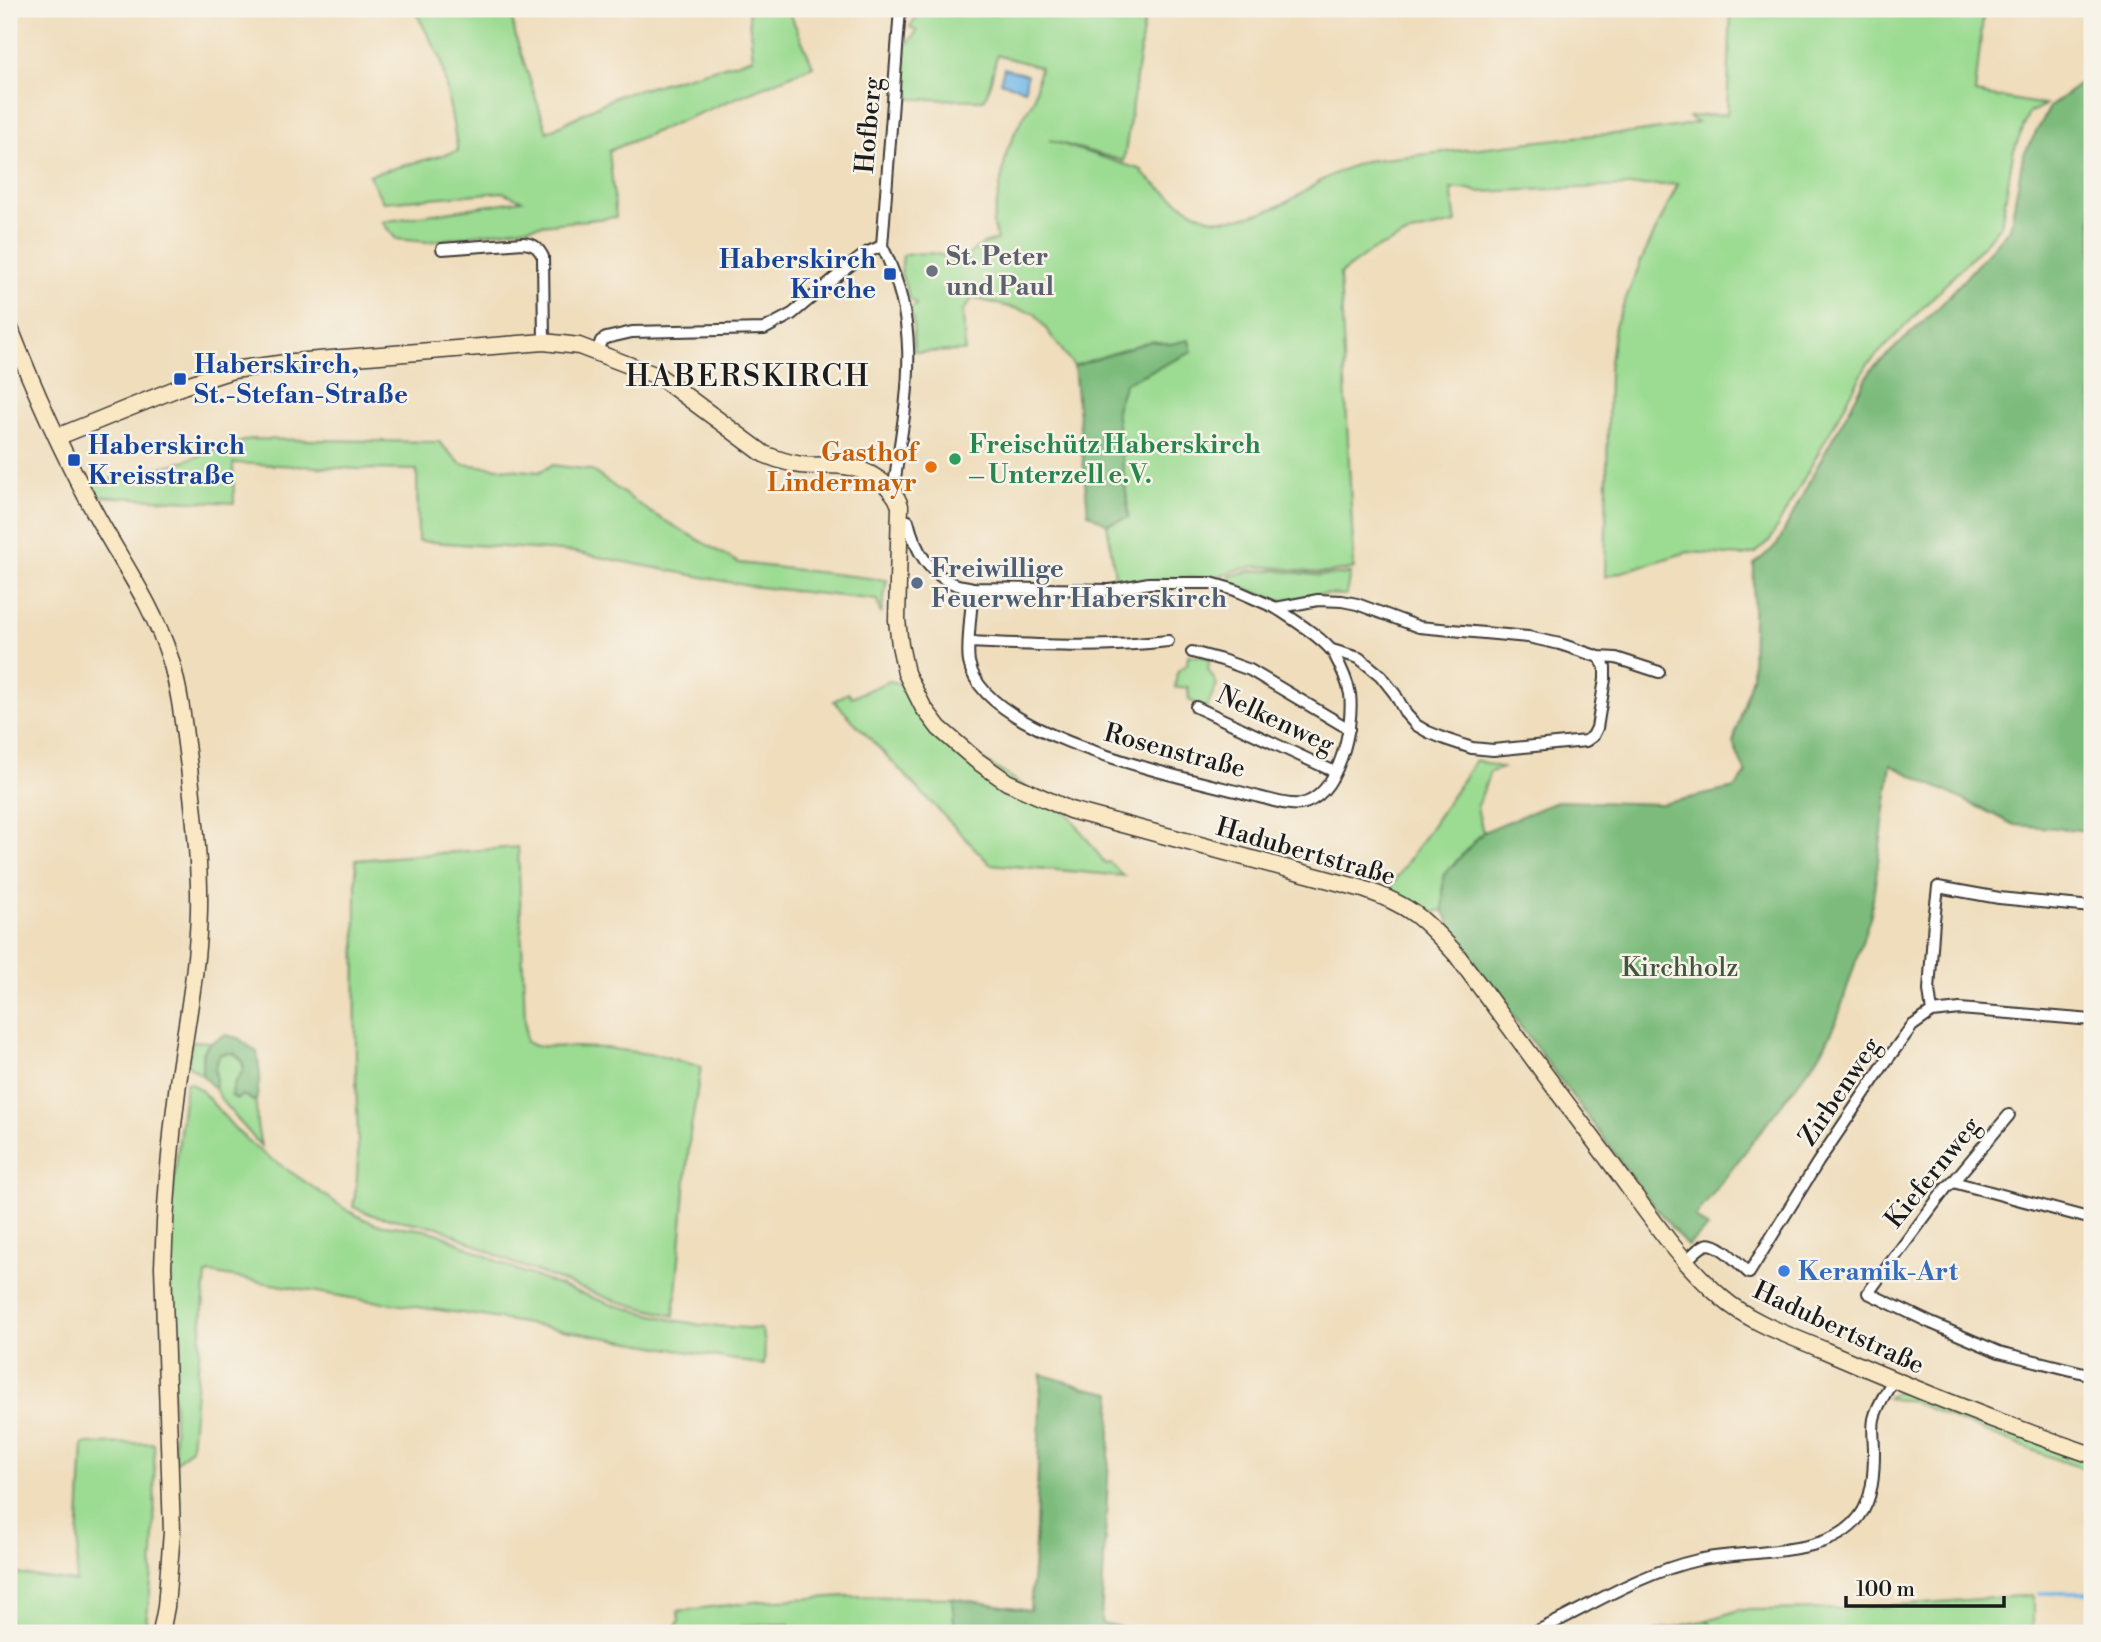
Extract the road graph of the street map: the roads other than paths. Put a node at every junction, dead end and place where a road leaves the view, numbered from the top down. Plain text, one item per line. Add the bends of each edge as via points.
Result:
1 (900, 9) edge
2 (881, 246) junction
3 (442, 249) dead end
4 (9, 326) edge
5 (544, 342) junction
6 (597, 352) junction
7 (57, 438) junction
8 (893, 493) junction
9 (901, 520) junction
10 (973, 588) junction
11 (1276, 607) junction
12 (1168, 641) dead end
13 (970, 642) junction
14 (1332, 650) junction
15 (1192, 652) dead end
16 (1599, 657) junction
17 (1659, 672) dead end
18 (1196, 706) dead end
19 (1349, 729) junction
20 (1335, 772) junction
21 (2092, 907) edge
22 (1932, 1012) junction
23 (2092, 1020) edge
24 (2009, 1115) dead end
25 (1953, 1182) junction
26 (2092, 1219) edge
27 (1686, 1261) junction
28 (2092, 1375) edge
29 (1892, 1380) junction
30 (2092, 1455) edge
31 (161, 1633) edge
32 (1533, 1633) edge

1 - 2 street, Hofberg
2 - 6 street via 867,252 792,314 764,329 632,332 606,338
2 - 8 street via 905,309 909,356 906,412
3 - 5 street via 523,243 538,248 543,257
4 - 7 street
5 - 6 street
5 - 7 street via 233,370
6 - 8 street via 660,377 764,454 804,466 845,466 869,474
7 - 31 street via 161,631 182,710 194,814 197,947 168,1159 164,1223 172,1532
8 - 9 street, Hadubertstraße
9 - 10 street, Rosenstraße via 908,521 921,555 933,569 952,583
9 - 27 street, Hadubertstraße via 900,645 912,686 939,728 1007,782 1070,810 1363,889 1416,914 1456,954
10 - 11 street, Rosenstraße via 1110,590 1149,583 1202,582 1228,587
10 - 13 street, Rosenstraße
11 - 14 street, Rosenstraße
11 - 16 street via 1342,601 1419,627 1528,637
12 - 13 street via 1128,646
13 - 20 street, Rosenstraße via 968,661 974,676 996,701 1030,725 1115,760 1295,804 1312,799 1328,786
14 - 16 street, Rosenstraße via 1359,658 1380,675 1416,725 1482,750 1586,741 1593,736 1605,679
14 - 19 street, Rosenstraße via 1346,676
15 - 19 street via 1250,670
16 - 17 street
18 - 20 street, Nelkenweg
19 - 20 street, Rosenstraße
21 - 22 street via 1938,887 1929,990
22 - 23 street via 1959,1009
22 - 27 street, Zirbenweg via 1912,1026 1884,1064 1749,1273 1712,1244
24 - 25 street, Kiefernweg
25 - 26 street
25 - 28 street, Kiefernweg via 1868,1293 1999,1352
27 - 29 street, Hadubertstraße via 1746,1315
29 - 30 street, Hadubertstraße
29 - 32 street via 1874,1418 1871,1491 1860,1517 1843,1532 1811,1545 1676,1566

